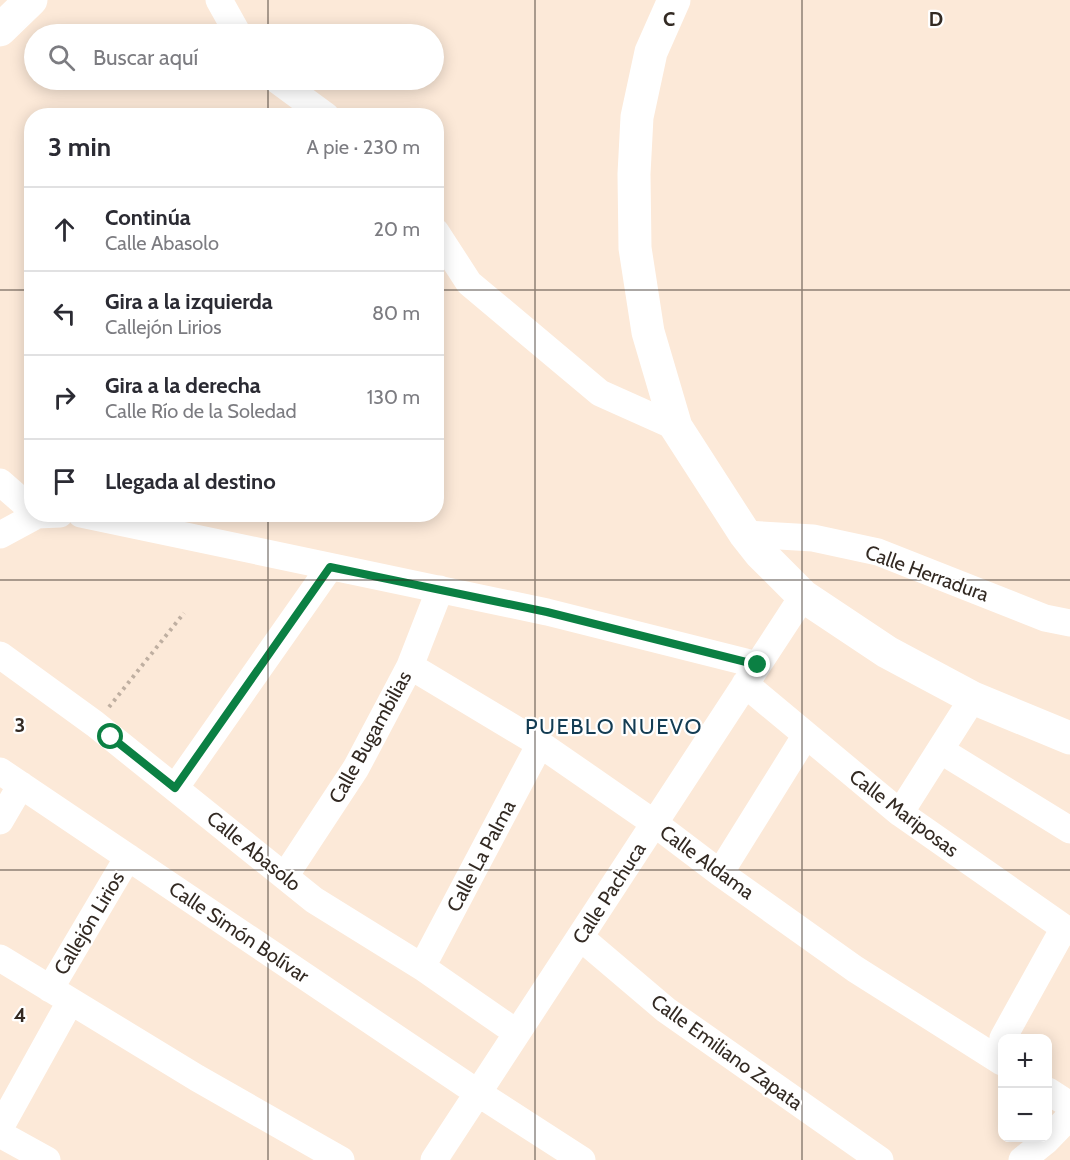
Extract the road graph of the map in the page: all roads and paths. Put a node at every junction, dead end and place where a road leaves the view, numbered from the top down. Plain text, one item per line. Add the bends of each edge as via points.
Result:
1 (31, 0) edge
2 (219, 0) edge
3 (674, 0) edge
4 (232, 24) edge
5 (0, 30) edge
6 (291, 90) edge
7 (315, 108) edge
8 (444, 244) edge
9 (676, 427) junction
10 (0, 482) edge
11 (24, 501) edge
12 (25, 522) edge
13 (119, 522) edge
14 (745, 534) junction
15 (0, 535) edge
16 (330, 567) junction
17 (440, 589) junction
18 (803, 596) junction
19 (184, 613) dead end
20 (1070, 622) edge
21 (0, 655) edge
22 (410, 666) junction
23 (751, 674) junction
24 (973, 698) junction
25 (95, 724) junction
26 (807, 735) junction
27 (1070, 738) edge
28 (540, 744) junction
29 (940, 750) junction
30 (10, 778) edge
31 (175, 788) junction
32 (900, 813) junction
33 (0, 821) edge
34 (654, 823) junction
35 (1070, 830) edge
36 (128, 857) junction
37 (720, 873) junction
38 (285, 876) junction
39 (1067, 930) edge
40 (580, 937) junction
41 (0, 958) edge
42 (422, 967) junction
43 (60, 996) junction
44 (517, 1033) junction
45 (1008, 1034) edge
46 (998, 1048) edge
47 (478, 1093) junction
48 (1052, 1094) edge
49 (1070, 1105) edge
50 (1070, 1116) edge
51 (0, 1128) edge
52 (0, 1134) edge
53 (47, 1160) edge
54 (341, 1160) edge
55 (434, 1160) edge
56 (582, 1160) edge
57 (880, 1160) edge
58 (1022, 1160) edge

1 - 5 street
2 - 4 street
3 - 9 street via 651,52 637,117 634,174 635,248 648,332
6 - 7 street
8 - 9 street via 469,283 600,393
9 - 14 street
10 - 11 street
12 - 15 street
13 - 16 street
14 - 18 street
14 - 20 street, Calle Herradura via 813,538 878,552 1045,618
16 - 17 street
16 - 31 street
17 - 22 street, Calle Bugambilias
17 - 23 street via 547,612
18 - 23 street, Calle Pachuca
18 - 24 street via 886,652
19 - 25 path
21 - 25 street, Calle Abasolo
22 - 28 street, Calle Aldama
22 - 38 street, Calle Bugambilias via 356,768
23 - 26 street, Calle Mariposas
23 - 34 street, Calle Pachuca
24 - 27 street
24 - 29 street
25 - 31 street, Calle Abasolo
26 - 32 street, Calle Mariposas
26 - 37 street
28 - 34 street, Calle Aldama
28 - 42 street, Calle La Palma
29 - 32 street
29 - 35 street
30 - 33 street
30 - 36 street, Calle Simón Bolívar
31 - 38 street, Calle Abasolo
32 - 39 street, Calle Mariposas
34 - 37 street, Calle Aldama
34 - 40 street, Calle Pachuca
36 - 43 street, Callejón Lirios
36 - 47 street, Calle Simón Bolívar
37 - 46 street, Calle Aldama via 855,969
38 - 42 street, Calle Abasolo via 314,900
39 - 45 street
40 - 44 street, Calle Pachuca
40 - 57 street, Calle Emiliano Zapata via 666,1010
41 - 43 street
42 - 44 street, Calle Abasolo
43 - 51 street, Callejón Lirios
43 - 54 street
44 - 47 street, Calle Pachuca
47 - 55 street, Calle Pachuca
47 - 56 street, Calle Simón Bolívar
48 - 49 street
50 - 58 street
52 - 53 street

